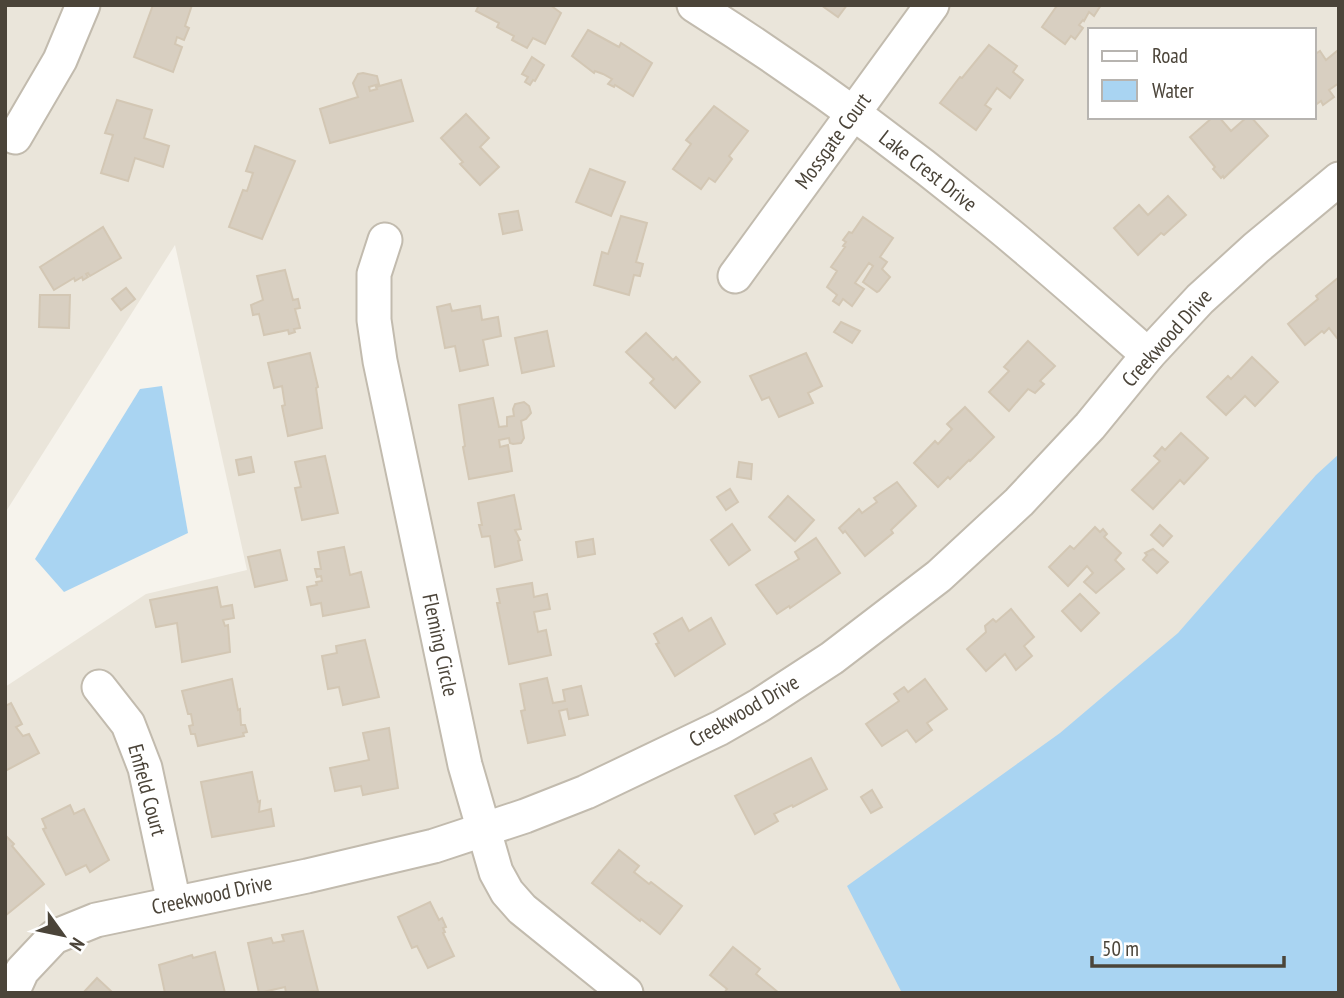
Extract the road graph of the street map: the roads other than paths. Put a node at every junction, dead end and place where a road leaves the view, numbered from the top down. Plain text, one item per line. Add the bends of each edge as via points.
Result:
1 (83, 5) edge
2 (694, 5) edge
3 (932, 5) edge
4 (853, 114) junction
5 (15, 137) dead end
6 (1339, 179) edge
7 (386, 240) dead end
8 (735, 276) dead end
9 (1148, 355) junction
10 (99, 687) dead end
11 (484, 829) junction
12 (174, 903) junction
13 (12, 993) edge
14 (626, 993) edge

1 - 5 street via 60,60
2 - 4 street, Lake Crest Drive
3 - 4 street, Mossgate Court
4 - 8 street, Mossgate Court
4 - 9 street, Lake Crest Drive via 980,210
6 - 9 street, Creekwood Drive via 1200,299
7 - 11 street, Fleming Circle via 373,274 380,361 465,765
9 - 11 street, Creekwood Drive via 1019,502 939,576 832,658 761,705 633,771
10 - 12 street, Enfield Court via 128,724 145,768
11 - 12 street, Creekwood Drive via 380,860
11 - 14 street, Fleming Circle via 507,892
12 - 13 street, Creekwood Drive via 96,920 54,937 22,971

